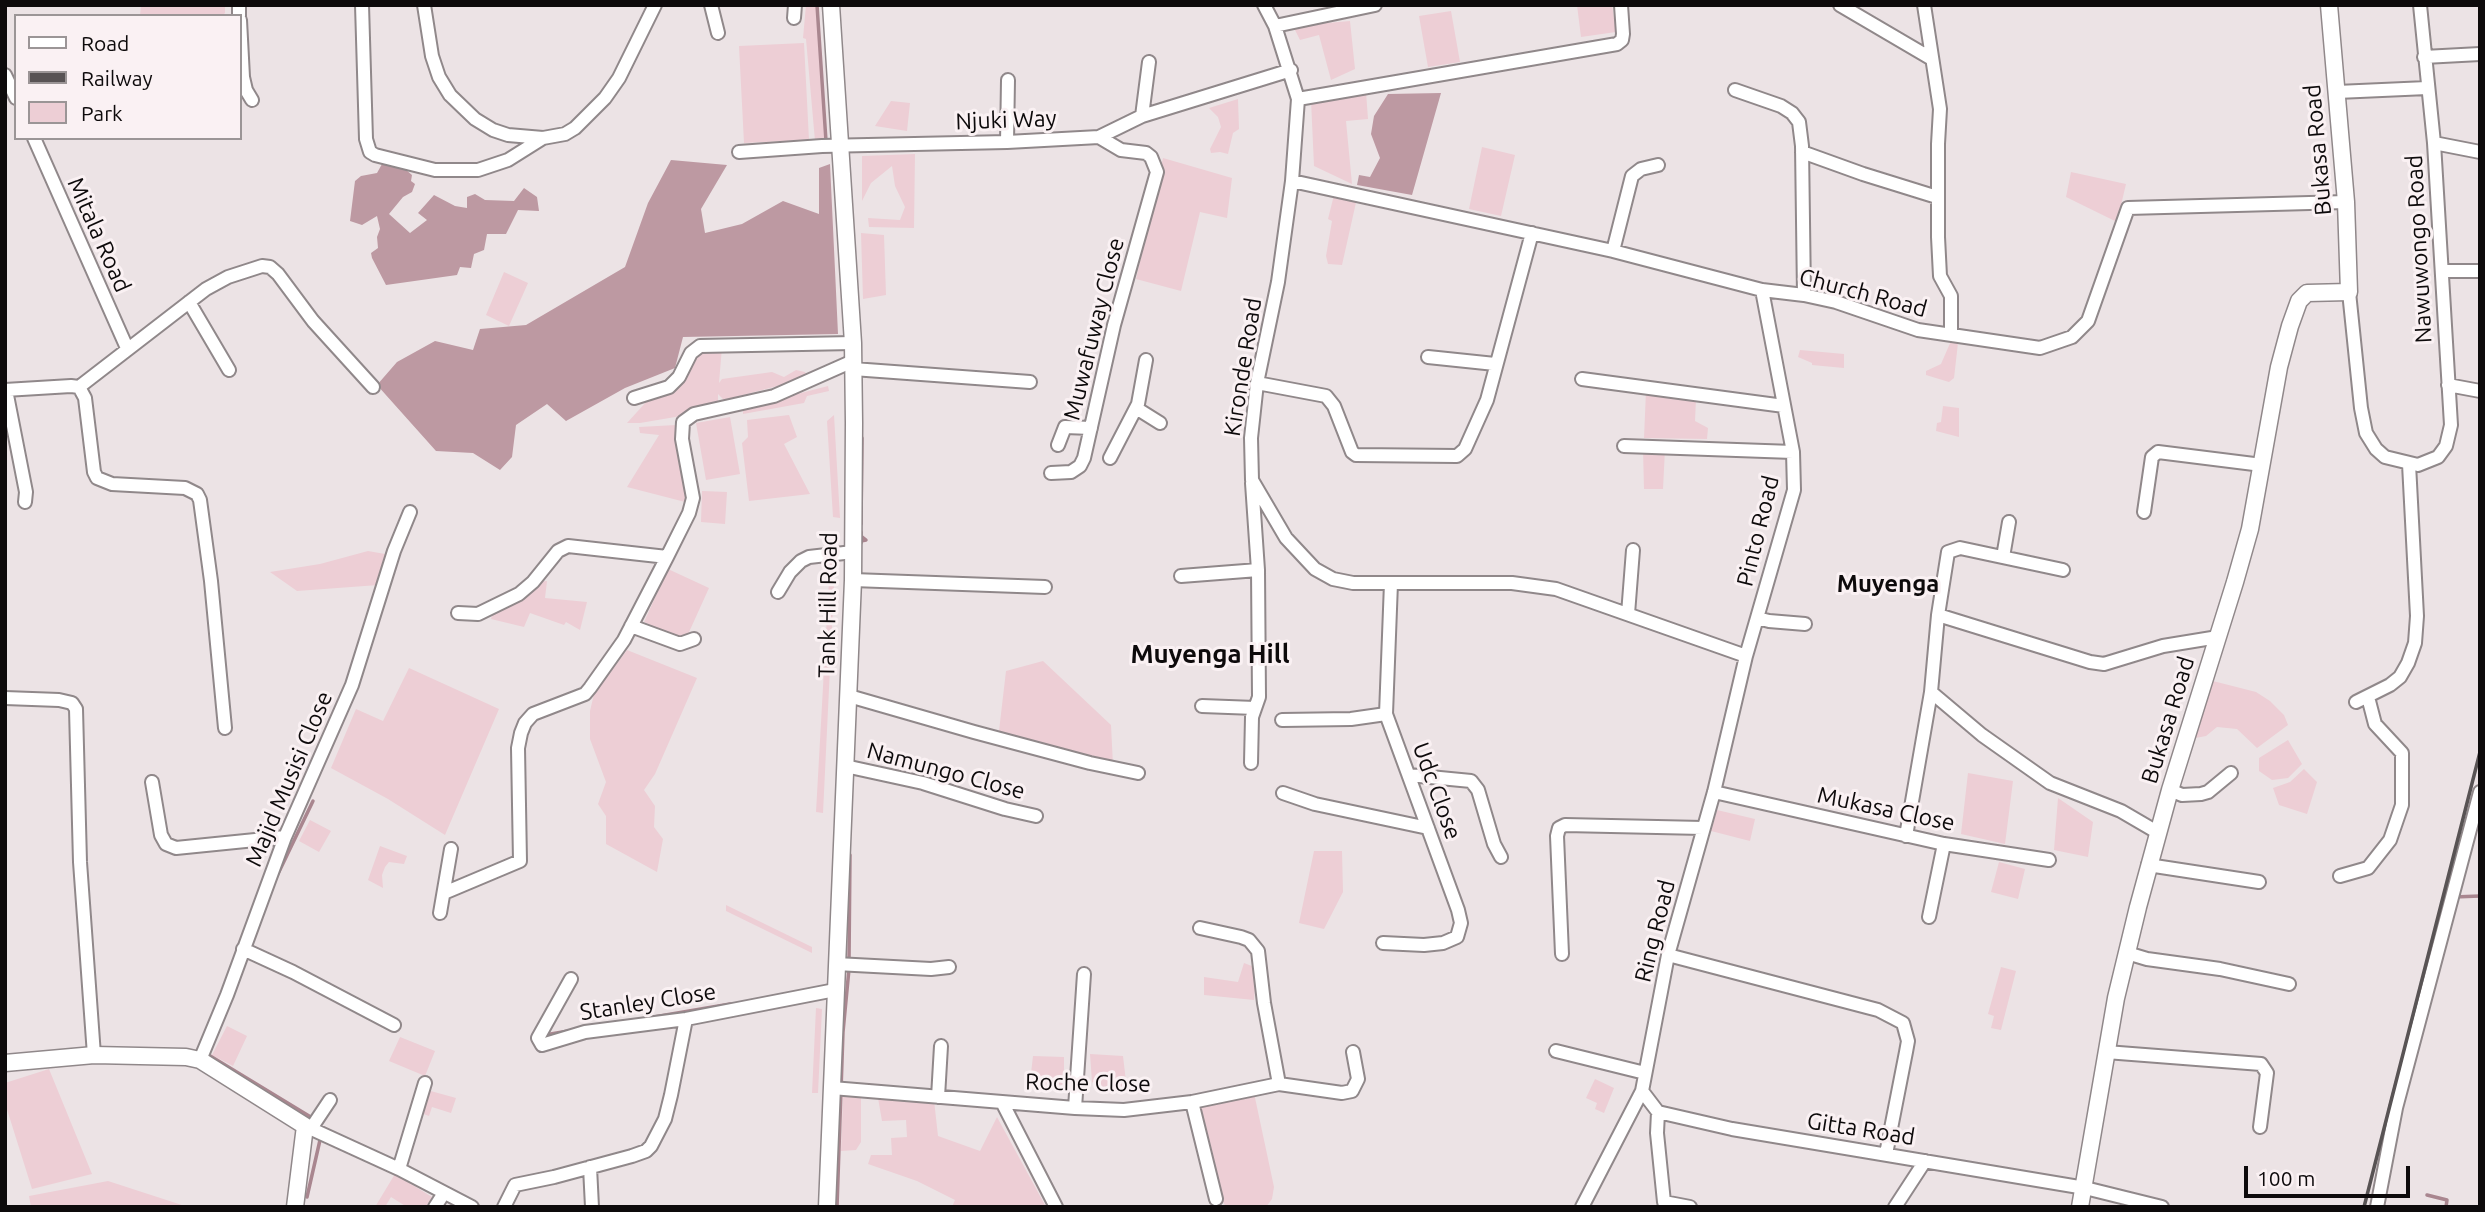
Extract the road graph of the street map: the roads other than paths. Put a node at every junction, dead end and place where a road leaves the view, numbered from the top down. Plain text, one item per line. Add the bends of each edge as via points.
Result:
1 (362, 5) edge
2 (424, 5) edge
3 (655, 5) edge
4 (710, 5) edge
5 (831, 5) edge
6 (1264, 5) edge
7 (1376, 5) edge
8 (1621, 5) edge
9 (1840, 5) edge
10 (1924, 5) edge
11 (2329, 5) edge
12 (2420, 5) edge
13 (1275, 26) junction
14 (718, 33) dead end
15 (2480, 54) edge
16 (242, 57) edge
17 (2424, 57) junction
18 (1932, 60) junction
19 (1149, 62) dead end
20 (1290, 70) junction
21 (5, 75) edge
22 (1008, 80) dead end
23 (2427, 88) junction
24 (1735, 90) dead end
25 (2337, 92) junction
26 (14, 94) edge
27 (1298, 99) junction
28 (252, 100) dead end
29 (1142, 116) junction
30 (1099, 137) junction
31 (543, 138) junction
32 (35, 140) edge
33 (1007, 142) junction
34 (2434, 143) junction
35 (840, 146) junction
36 (739, 152) dead end
37 (1802, 152) junction
38 (2480, 152) edge
39 (1658, 165) dead end
40 (1157, 172) joint
41 (1292, 181) junction
42 (1937, 197) junction
43 (2346, 202) junction
44 (1532, 233) junction
45 (1613, 251) junction
46 (2442, 271) junction
47 (2480, 271) edge
48 (1762, 290) junction
49 (2349, 292) junction
50 (1804, 295) junction
51 (189, 302) junction
52 (1951, 335) junction
53 (853, 342) junction
54 (127, 348) junction
55 (1428, 357) dead end
56 (1146, 360) dead end
57 (1496, 364) junction
58 (853, 365) junction
59 (229, 370) dead end
60 (1582, 379) dead end
61 (1030, 382) dead end
62 (1257, 383) junction
63 (2448, 386) junction
64 (79, 387) junction
65 (373, 387) dead end
66 (6, 390) edge
67 (2480, 391) edge
68 (634, 398) dead end
69 (1784, 405) junction
70 (1136, 408) junction
71 (1160, 423) dead end
72 (1091, 428) junction
73 (1058, 445) dead end
74 (1623, 446) dead end
75 (1793, 452) junction
76 (1110, 458) dead end
77 (2409, 464) junction
78 (2262, 465) junction
79 (1051, 473) dead end
80 (1252, 480) junction
81 (25, 502) dead end
82 (410, 512) dead end
83 (2144, 512) dead end
84 (2009, 522) dead end
85 (1633, 550) dead end
86 (853, 552) junction
87 (667, 557) junction
88 (2003, 557) junction
89 (1258, 570) junction
90 (2063, 570) dead end
91 (1181, 576) dead end
92 (853, 580) junction
93 (1391, 583) junction
94 (1045, 587) dead end
95 (778, 592) dead end
96 (457, 613) dead end
97 (1628, 614) junction
98 (1938, 615) junction
99 (1757, 618) junction
100 (1805, 624) dead end
101 (631, 626) junction
102 (2218, 637) junction
103 (694, 639) dead end
104 (1746, 656) junction
105 (1931, 692) junction
106 (849, 696) junction
107 (5, 698) edge
108 (1202, 706) dead end
109 (1255, 708) junction
110 (1386, 715) junction
111 (1282, 720) dead end
112 (225, 728) dead end
113 (1251, 763) dead end
114 (845, 766) junction
115 (2231, 773) dead end
116 (1139, 774) dead end
117 (1409, 775) junction
118 (152, 782) dead end
119 (2169, 790) junction
120 (1714, 792) junction
121 (2480, 792) edge
122 (1283, 793) dead end
123 (1036, 817) dead end
124 (1428, 828) junction
125 (1703, 828) junction
126 (2157, 832) junction
127 (1906, 836) junction
128 (285, 837) junction
129 (1944, 844) junction
130 (451, 849) dead end
131 (1501, 857) dead end
132 (2049, 860) dead end
133 (2148, 865) junction
134 (2340, 876) dead end
135 (2259, 881) dead end
136 (444, 893) junction
137 (440, 913) dead end
138 (1929, 917) dead end
139 (1200, 928) dead end
140 (1384, 943) dead end
141 (243, 949) junction
142 (2127, 953) junction
143 (1562, 954) dead end
144 (1668, 955) junction
145 (836, 964) junction
146 (948, 967) dead end
147 (1084, 974) dead end
148 (571, 979) dead end
149 (2289, 984) dead end
150 (835, 990) junction
151 (686, 1019) junction
152 (394, 1025) dead end
153 (941, 1046) dead end
154 (1556, 1051) dead end
155 (1353, 1052) dead end
156 (2106, 1052) junction
157 (94, 1055) junction
158 (200, 1060) junction
159 (5, 1063) edge
160 (1646, 1073) junction
161 (425, 1083) dead end
162 (1279, 1084) junction
163 (832, 1088) junction
164 (1642, 1091) junction
165 (938, 1097) junction
166 (330, 1100) dead end
167 (1002, 1102) junction
168 (1192, 1102) junction
169 (1075, 1108) junction
170 (1658, 1112) junction
171 (309, 1127) junction
172 (2260, 1127) dead end
173 (1886, 1154) junction
174 (1926, 1161) junction
175 (590, 1167) junction
176 (399, 1168) junction
177 (2085, 1188) junction
178 (444, 1193) junction
179 (1216, 1199) dead end
180 (1665, 1205) edge
181 (295, 1207) edge
182 (435, 1207) edge
183 (472, 1207) edge
184 (505, 1207) edge
185 (592, 1207) edge
186 (827, 1207) edge
187 (1056, 1207) edge
188 (1582, 1207) edge
189 (1690, 1207) edge
190 (1895, 1207) edge
191 (2080, 1207) edge
192 (2162, 1207) edge
193 (2377, 1207) edge

1 - 31 street via 366,139 374,155 435,170 478,170 508,160
2 - 31 street via 432,56 450,95 493,130
3 - 31 street via 619,78 598,107 565,134
4 - 14 street
5 - 35 street, Tank Hill Road
6 - 13 street, Kironde Road
7 - 13 street
8 - 27 street via 1623,34 1617,44
9 - 18 street
10 - 18 street
11 - 25 street, Bukasa Road
12 - 17 street, Nawuwongo Road
13 - 20 street, Kironde Road
15 - 17 street
16 - 28 street via 246,90
17 - 23 street, Nawuwongo Road
18 - 42 street via 1940,109
19 - 29 street
20 - 27 street, Kironde Road
20 - 29 street
21 - 26 street
22 - 33 street
23 - 25 street
23 - 34 street, Nawuwongo Road
24 - 37 street via 1792,113 1799,122
25 - 43 street, Bukasa Road
27 - 41 street, Kironde Road
29 - 30 street
30 - 33 street, Njuki Way
30 - 40 street, Njuki Way via 1121,150 1146,153 1155,160
32 - 54 street, Mitala Road
33 - 35 street, Njuki Way
34 - 38 street
34 - 46 street, Nawuwongo Road
35 - 36 street, Njuki Way
35 - 53 street, Tank Hill Road
37 - 42 street
37 - 50 street
39 - 45 street via 1632,176
40 - 72 street, Muwafuway Close
41 - 44 street, Church Road
41 - 62 street, Kironde Road
42 - 52 street via 1940,276 1951,296
43 - 49 street, Bukasa Road
43 - 52 street, Church Road via 2128,208 2092,313 2081,331 2040,348
44 - 45 street, Church Road
44 - 57 street
45 - 48 street, Church Road
46 - 47 street
46 - 63 street, Nawuwongo Road
48 - 50 street, Church Road
48 - 69 street, Pinto Road
49 - 77 street, Bukasa Road via 2366,433 2385,457
49 - 78 street, Bukasa Road via 2312,292 2299,301 2279,367
50 - 52 street, Church Road via 1918,330
51 - 54 street
51 - 59 street
51 - 65 street via 218,281 254,267 270,267
53 - 58 street, Tank Hill Road
53 - 68 street via 707,344 691,353 669,387
54 - 64 street
55 - 57 street
56 - 70 street
57 - 62 street via 1487,400 1465,449 1453,457 1356,455 1326,396
58 - 61 street
58 - 86 street, Tank Hill Road
58 - 87 street via 774,396 694,414 683,422 693,498
60 - 69 street
62 - 80 street, Kironde Road
63 - 67 street
63 - 77 street, Nawuwongo Road via 2451,425 2446,446 2438,457
64 - 66 street
64 - 112 street via 85,398 97,478 112,484 185,488 200,500
66 - 81 street
69 - 75 street, Pinto Road
70 - 71 street
70 - 76 street
72 - 73 street via 1065,427
72 - 79 street, Muwafuway Close via 1080,466 1071,472
74 - 75 street
75 - 99 street, Pinto Road via 1795,476 1788,516
77 - 134 street via 2417,635 2400,677 2362,699 2375,724 2402,753 2402,805 2390,840 2368,869
78 - 83 street via 2158,452 2152,457
78 - 102 street, Bukasa Road
80 - 89 street
80 - 93 street, Kironde Road via 1286,537 1315,569 1353,583
82 - 128 street, Majid Musisi Close via 352,684
84 - 88 street
85 - 97 street
86 - 92 street, Tank Hill Road
86 - 95 street via 802,561
87 - 96 street via 568,546 519,594 478,614
87 - 101 street
88 - 90 street
88 - 98 street via 1960,548 1948,552
89 - 91 street
89 - 109 street via 1259,697
92 - 94 street
92 - 106 street, Tank Hill Road
93 - 97 street, Kironde Road via 1534,585
93 - 110 street, Udc Close
97 - 104 street, Kironde Road
98 - 102 street via 2104,664 2162,646
98 - 105 street
99 - 100 street
99 - 104 street, Pinto Road
101 - 103 street via 680,644
101 - 136 street via 584,694 537,712 525,723 518,748 520,861
102 - 119 street, Bukasa Road
104 - 120 street, Ring Road
105 - 126 street via 2050,783 2121,811
105 - 127 street
106 - 114 street, Tank Hill Road
106 - 116 street
107 - 157 street via 49,699 75,706
108 - 109 street
109 - 113 street
110 - 111 street
110 - 117 street, Udc Close
114 - 123 street, Namungo Close via 923,783
114 - 145 street, Tank Hill Road
115 - 119 street via 2201,794
117 - 124 street, Udc Close
117 - 131 street via 1471,781
118 - 128 street via 166,844 176,848
119 - 126 street, Bukasa Road
120 - 125 street, Ring Road
120 - 127 street, Mukasa Close
121 - 193 street via 2396,1108
122 - 124 street
124 - 140 street, Udc Close via 1458,910 1460,931 1443,943
125 - 143 street via 1559,828
125 - 144 street, Ring Road
126 - 133 street, Bukasa Road
127 - 129 street, Mukasa Close
128 - 141 street, Majid Musisi Close
129 - 132 street, Mukasa Close
129 - 138 street
130 - 136 street
133 - 135 street
133 - 142 street, Bukasa Road
136 - 137 street
139 - 162 street via 1249,940 1258,951
141 - 152 street
141 - 158 street, Majid Musisi Close
142 - 149 street
142 - 156 street, Bukasa Road
144 - 160 street, Ring Road
144 - 173 street via 1878,1010 1903,1023 1908,1041
145 - 146 street
145 - 150 street, Tank Hill Road
147 - 169 street
148 - 151 street, Stanley Close via 538,1038 542,1045 585,1032
150 - 151 street, Stanley Close
150 - 163 street, Tank Hill Road
151 - 175 street via 671,1095 654,1142 640,1153
153 - 165 street
154 - 160 street
155 - 162 street, Roche Close via 1358,1072 1352,1091
156 - 172 street via 2261,1064 2267,1073
156 - 177 street, Bukasa Road
157 - 158 street
157 - 159 street
158 - 171 street
160 - 164 street, Ring Road
161 - 176 street
162 - 168 street, Roche Close
163 - 165 street, Roche Close
163 - 186 street, Tank Hill Road
164 - 170 street
164 - 188 street, Ring Road
165 - 167 street, Roche Close
166 - 171 street
167 - 169 street, Roche Close
167 - 187 street
168 - 169 street, Roche Close via 1124,1110
168 - 179 street
170 - 173 street, Gitta Road
170 - 180 street
171 - 176 street
171 - 181 street
173 - 174 street, Gitta Road
174 - 177 street, Gitta Road
174 - 190 street
175 - 184 street via 515,1185
175 - 185 street
176 - 178 street
177 - 191 street, Bukasa Road
177 - 192 street, Gitta Road
178 - 182 street
178 - 183 street
180 - 189 street

